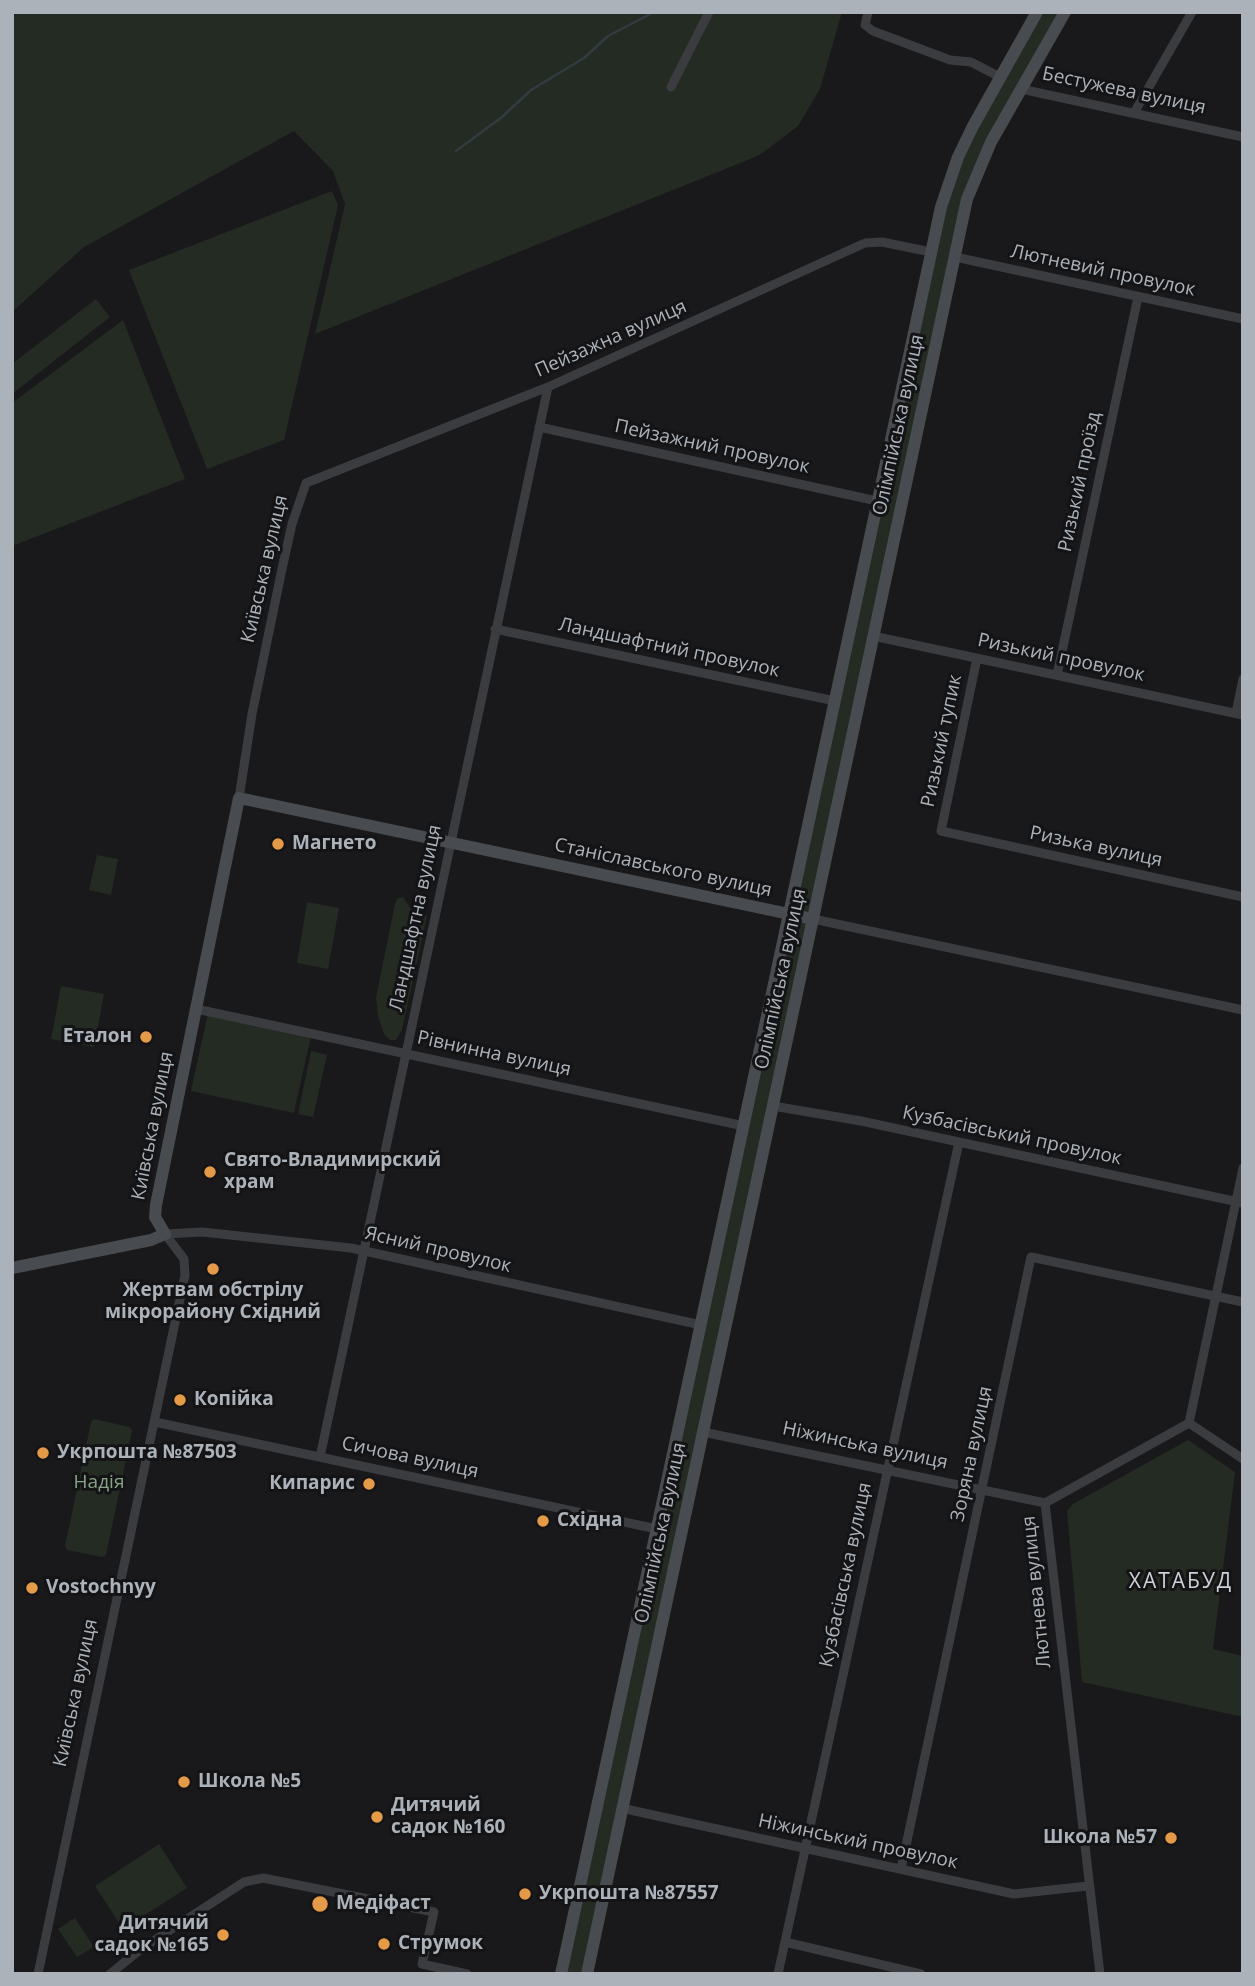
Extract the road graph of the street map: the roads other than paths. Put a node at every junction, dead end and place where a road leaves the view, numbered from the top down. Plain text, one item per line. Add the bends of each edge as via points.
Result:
1 (709, 12) edge
2 (868, 12) edge
3 (1037, 12) edge
4 (1065, 12) edge
5 (1192, 12) edge
6 (1000, 77) junction
7 (671, 87) dead end
8 (1021, 89) junction
9 (1134, 113) junction
10 (1243, 137) edge
11 (931, 252) junction
12 (956, 257) junction
13 (1138, 297) junction
14 (1243, 319) edge
15 (548, 387) junction
16 (539, 427) junction
17 (306, 483) joint
18 (877, 500) junction
19 (495, 629) junction
20 (873, 636) junction
21 (977, 658) junction
22 (1057, 675) junction
23 (1243, 679) edge
24 (835, 701) junction
25 (1239, 714) edge
26 (239, 798) junction
27 (941, 831) joint
28 (449, 842) junction
29 (1243, 897) edge
30 (789, 915) junction
31 (813, 919) junction
32 (196, 1009) junction
33 (1243, 1010) edge
34 (406, 1054) junction
35 (773, 1106) junction
36 (744, 1126) junction
37 (959, 1142) junction
38 (1243, 1168) edge
39 (1239, 1203) edge
40 (165, 1234) junction
41 (363, 1251) junction
42 (12, 1268) edge
43 (1216, 1296) junction
44 (1243, 1302) edge
45 (701, 1325) junction
46 (155, 1422) junction
47 (1189, 1423) junction
48 (678, 1426) junction
49 (703, 1432) junction
50 (320, 1457) junction
51 (1243, 1459) edge
52 (887, 1470) junction
53 (982, 1490) junction
54 (1045, 1503) junction
55 (657, 1529) junction
56 (621, 1808) junction
57 (805, 1848) junction
58 (901, 1869) junction
59 (1088, 1886) junction
60 (785, 1942) junction
61 (38, 1974) edge
62 (110, 1974) edge
63 (467, 1974) edge
64 (561, 1974) edge
65 (587, 1974) edge
66 (778, 1974) edge
67 (921, 1974) edge
68 (1100, 1974) edge

1 - 7 street
2 - 6 street via 865,25 873,31 950,60 971,62
3 - 6 main road, Олімпійська вулиця
4 - 8 main road, Олімпійська вулиця
5 - 9 street
6 - 8 main road, Бестужева вулиця
6 - 11 main road, Олімпійська вулиця via 958,157
8 - 9 street, Бестужева вулиця
8 - 12 main road, Олімпійська вулиця via 972,184
9 - 10 street, Бестужева вулиця
11 - 12 main road
11 - 15 street, Пейзажна вулиця via 865,243
11 - 18 main road, Олімпійська вулиця
12 - 13 street, Лютневий провулок
12 - 20 main road, Олімпійська вулиця
13 - 14 street, Лютневий провулок
13 - 22 street, Ризький проїзд
15 - 16 street, Ландшафтна вулиця
15 - 17 street, Пейзажна вулиця
16 - 18 street, Пейзажний провулок
16 - 19 street, Ландшафтна вулиця
17 - 26 street, Київська вулиця via 282,569
18 - 24 main road, Олімпійська вулиця
19 - 24 street, Ландшафтний провулок
19 - 28 street, Ландшафтна вулиця
20 - 21 street, Ризький провулок
20 - 31 main road, Олімпійська вулиця
21 - 22 street, Ризький провулок
21 - 27 street, Ризький тупик
22 - 25 street, Ризький провулок
23 - 25 street
24 - 30 main road, Олімпійська вулиця
26 - 28 main road, Станіславського вулиця
26 - 32 main road, Київська вулиця
27 - 29 street, Ризька вулиця
28 - 30 main road, Станіславського вулиця
28 - 34 street, Ландшафтна вулиця
30 - 31 main road, Станіславського вулиця
30 - 36 main road, Олімпійська вулиця
31 - 33 street, Станіславського вулиця
31 - 35 main road, Олімпійська вулиця
32 - 34 street, Рівнинна вулиця
32 - 40 main road, Київська вулиця via 156,1205 155,1217
34 - 36 street, Рівнинна вулиця
34 - 41 street, Ландшафтна вулиця
35 - 37 street, Кузбасівський провулок
35 - 49 main road, Олімпійська вулиця
36 - 45 main road, Олімпійська вулиця
37 - 39 street, Кузбасівський провулок
37 - 52 street, Кузбасівська вулиця
38 - 39 street
39 - 43 street
40 - 41 street, Ясний провулок via 202,1232
40 - 42 main road
40 - 46 street, Київська вулиця via 184,1259 185,1275
41 - 45 street, Ясний провулок
41 - 50 street, Ландшафтна вулиця
43 - 44 street, Зоряна вулиця
43 - 47 street
43 - 53 street, Зоряна вулиця via 1031,1257
45 - 48 main road, Олімпійська вулиця
46 - 50 street, Сичова вулиця
46 - 61 street, Київська вулиця
47 - 51 street
47 - 54 street, Лютнева вулиця
48 - 49 main road, Ніжинська вулиця
48 - 55 main road, Олімпійська вулиця
49 - 52 street, Ніжинська вулиця
49 - 56 main road, Олімпійська вулиця
50 - 55 street, Сичова вулиця
52 - 53 street, Ніжинська вулиця
52 - 57 street, Кузбасівська вулиця
53 - 54 street, Ніжинська вулиця
53 - 58 street, Зоряна вулиця
54 - 59 street, Лютнева вулиця
55 - 64 main road, Олімпійська вулиця
56 - 57 street, Ніжинський провулок
56 - 65 main road, Олімпійська вулиця
57 - 58 street, Ніжинський провулок
57 - 60 street, Кузбасівська вулиця
58 - 59 street, Ніжинський провулок via 1018,1895
59 - 68 street, Лютнева вулиця
60 - 66 street, Кузбасівська вулиця
60 - 67 street
62 - 63 street via 244,1882 263,1878 433,1912 422,1964

